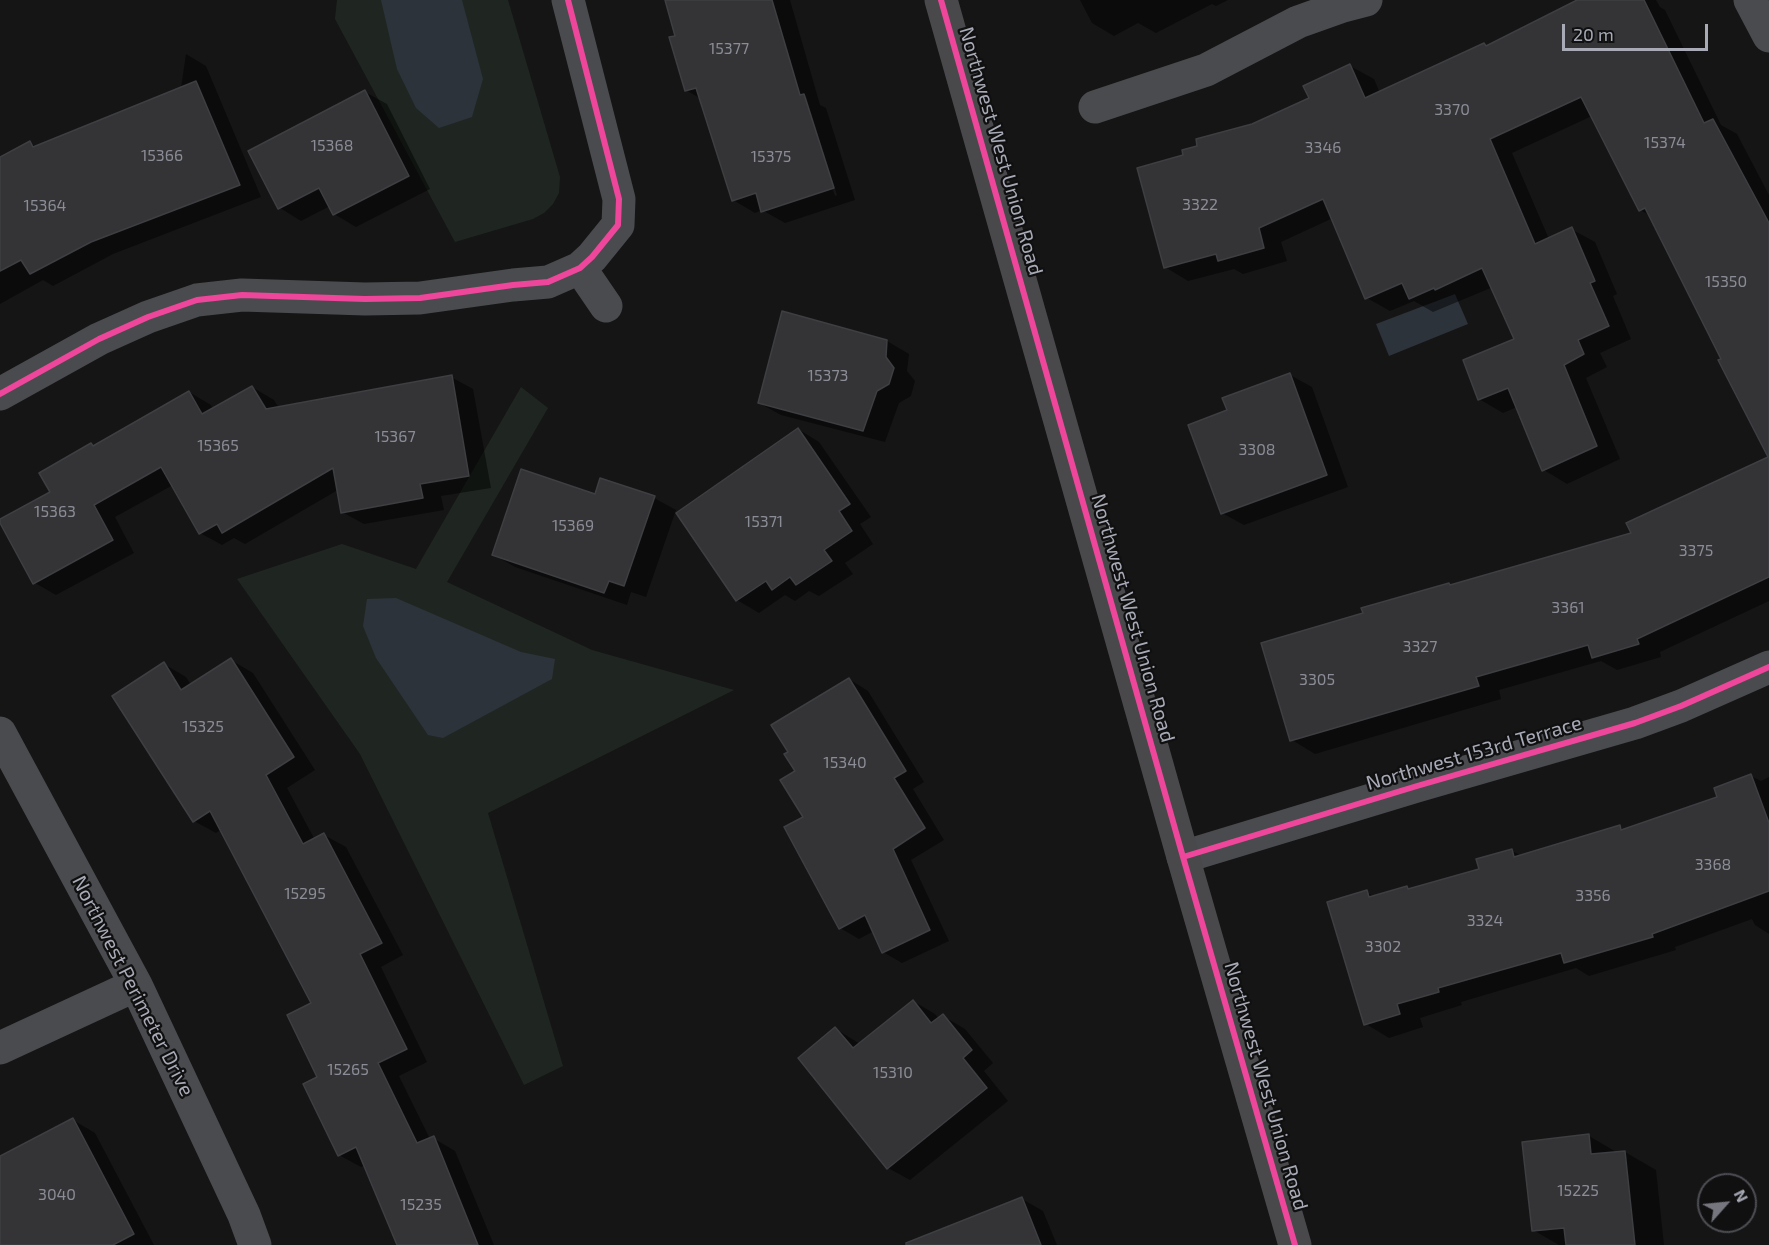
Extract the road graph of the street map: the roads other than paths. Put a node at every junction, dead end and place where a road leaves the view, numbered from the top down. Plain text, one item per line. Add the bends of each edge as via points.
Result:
1 (568, 0) edge
2 (941, 0) edge
3 (1366, 0) edge
4 (1750, 0) edge
5 (1769, 36) edge
6 (1095, 107) dead end
7 (580, 268) junction
8 (606, 306) dead end
9 (0, 394) edge
10 (1769, 667) edge
11 (0, 733) edge
12 (1183, 858) junction
13 (136, 985) junction
14 (0, 1048) edge
15 (255, 1245) edge
16 (1295, 1245) edge

1 - 7 street via 619,199 618,225
2 - 12 street, Northwest West Union Road
3 - 6 street via 1298,22 1206,70
4 - 5 street
7 - 8 street
7 - 9 street via 548,282 420,298 242,295 197,300 148,316 99,339
10 - 12 street, Northwest 153rd Terrace via 1635,723
11 - 13 street, Northwest Perimeter Drive
12 - 16 street, Northwest West Union Road
13 - 14 street
13 - 15 street, Northwest Perimeter Drive

